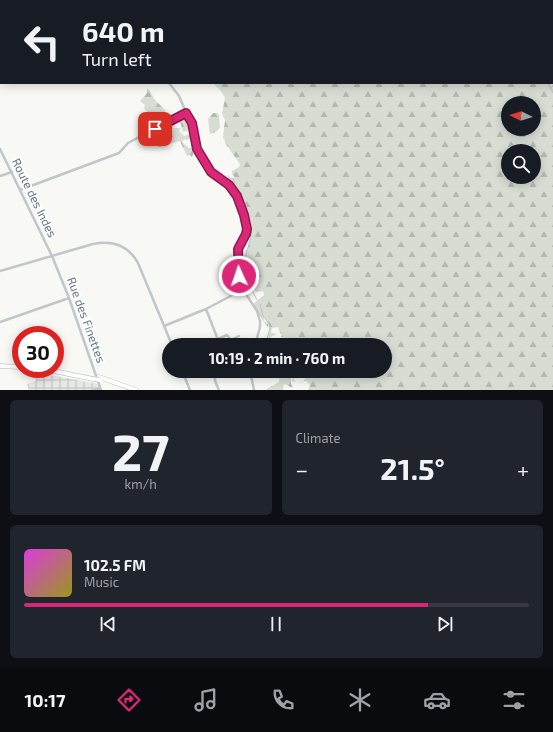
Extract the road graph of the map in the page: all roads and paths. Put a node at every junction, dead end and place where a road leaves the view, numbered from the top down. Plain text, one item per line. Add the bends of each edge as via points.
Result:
1 (171, 84) edge
2 (186, 112) junction
3 (0, 149) edge
4 (12, 172) junction
5 (0, 176) edge
6 (20, 190) junction
7 (52, 256) junction
8 (0, 271) edge
9 (242, 290) junction
10 (69, 298) junction
11 (206, 309) junction
12 (0, 322) edge
13 (164, 326) junction
14 (239, 336) dead end
15 (169, 338) edge
16 (218, 338) edge
17 (220, 338) edge
18 (229, 338) edge
19 (235, 338) edge
20 (257, 338) edge
21 (0, 364) edge
22 (12, 365) edge
23 (64, 370) edge
24 (64, 372) edge
25 (93, 377) junction
26 (185, 378) edge
27 (214, 378) edge
28 (251, 378) edge
29 (99, 379) junction
30 (101, 389) edge
31 (94, 390) edge
32 (129, 390) edge
33 (136, 390) edge
34 (190, 390) edge
35 (219, 390) edge
36 (254, 390) edge

1 - 2 street
2 - 6 street via 128,143 120,152
2 - 9 street via 192,123 196,148 206,166 231,188 244,215 247,231 238,249
3 - 4 street, Route des Indes
4 - 5 street
4 - 6 street, Route des Indes
6 - 7 street, Route des Indes
7 - 8 street
7 - 10 street, Rue des Finettes
7 - 13 street via 102,242 116,243 126,248 138,263
9 - 11 street
9 - 20 street via 257,311 260,326
10 - 12 street
10 - 30 street, Rue des Finettes
11 - 13 street
11 - 16 street
13 - 15 street
14 - 19 street
17 - 18 street via 227,335
21 - 22 highway
23 - 25 highway
24 - 25 highway
25 - 29 highway, bridge
26 - 34 street
27 - 35 street
28 - 36 street
29 - 32 highway
29 - 33 highway
30 - 31 street

